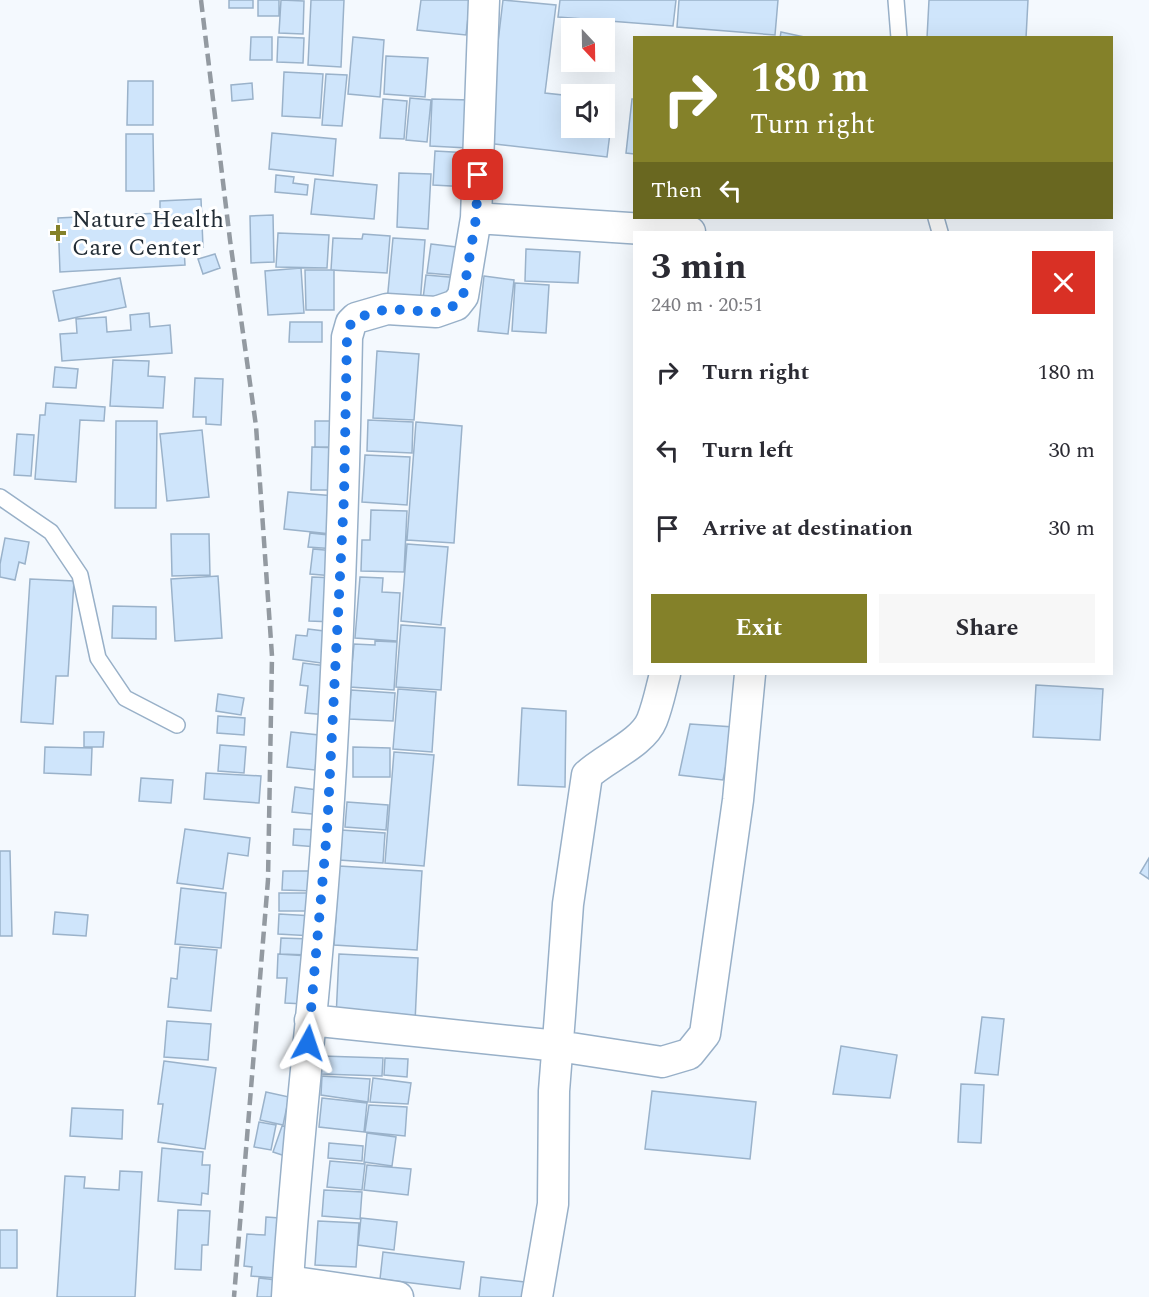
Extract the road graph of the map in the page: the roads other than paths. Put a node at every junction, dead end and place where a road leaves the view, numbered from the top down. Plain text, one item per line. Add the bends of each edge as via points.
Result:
1 (484, 0) edge
2 (896, 0) edge
3 (899, 36) edge
4 (476, 218) junction
5 (675, 231) edge
6 (0, 497) edge
7 (665, 675) edge
8 (750, 675) edge
9 (177, 725) dead end
10 (310, 1020) junction
11 (558, 1046) junction
12 (288, 1289) edge
13 (398, 1297) edge
14 (537, 1297) edge

1 - 4 street
2 - 3 lane
4 - 5 street
4 - 10 street via 463,296 456,305 436,312 387,309 362,316 351,323 347,337 344,497 327,831
6 - 9 lane via 51,532 80,575 98,658 124,698
7 - 11 street via 652,722 638,738 587,775 568,904
8 - 11 street via 738,800 705,1034 689,1054 662,1062
10 - 11 street
10 - 12 street
11 - 14 street via 553,1204
12 - 13 street

